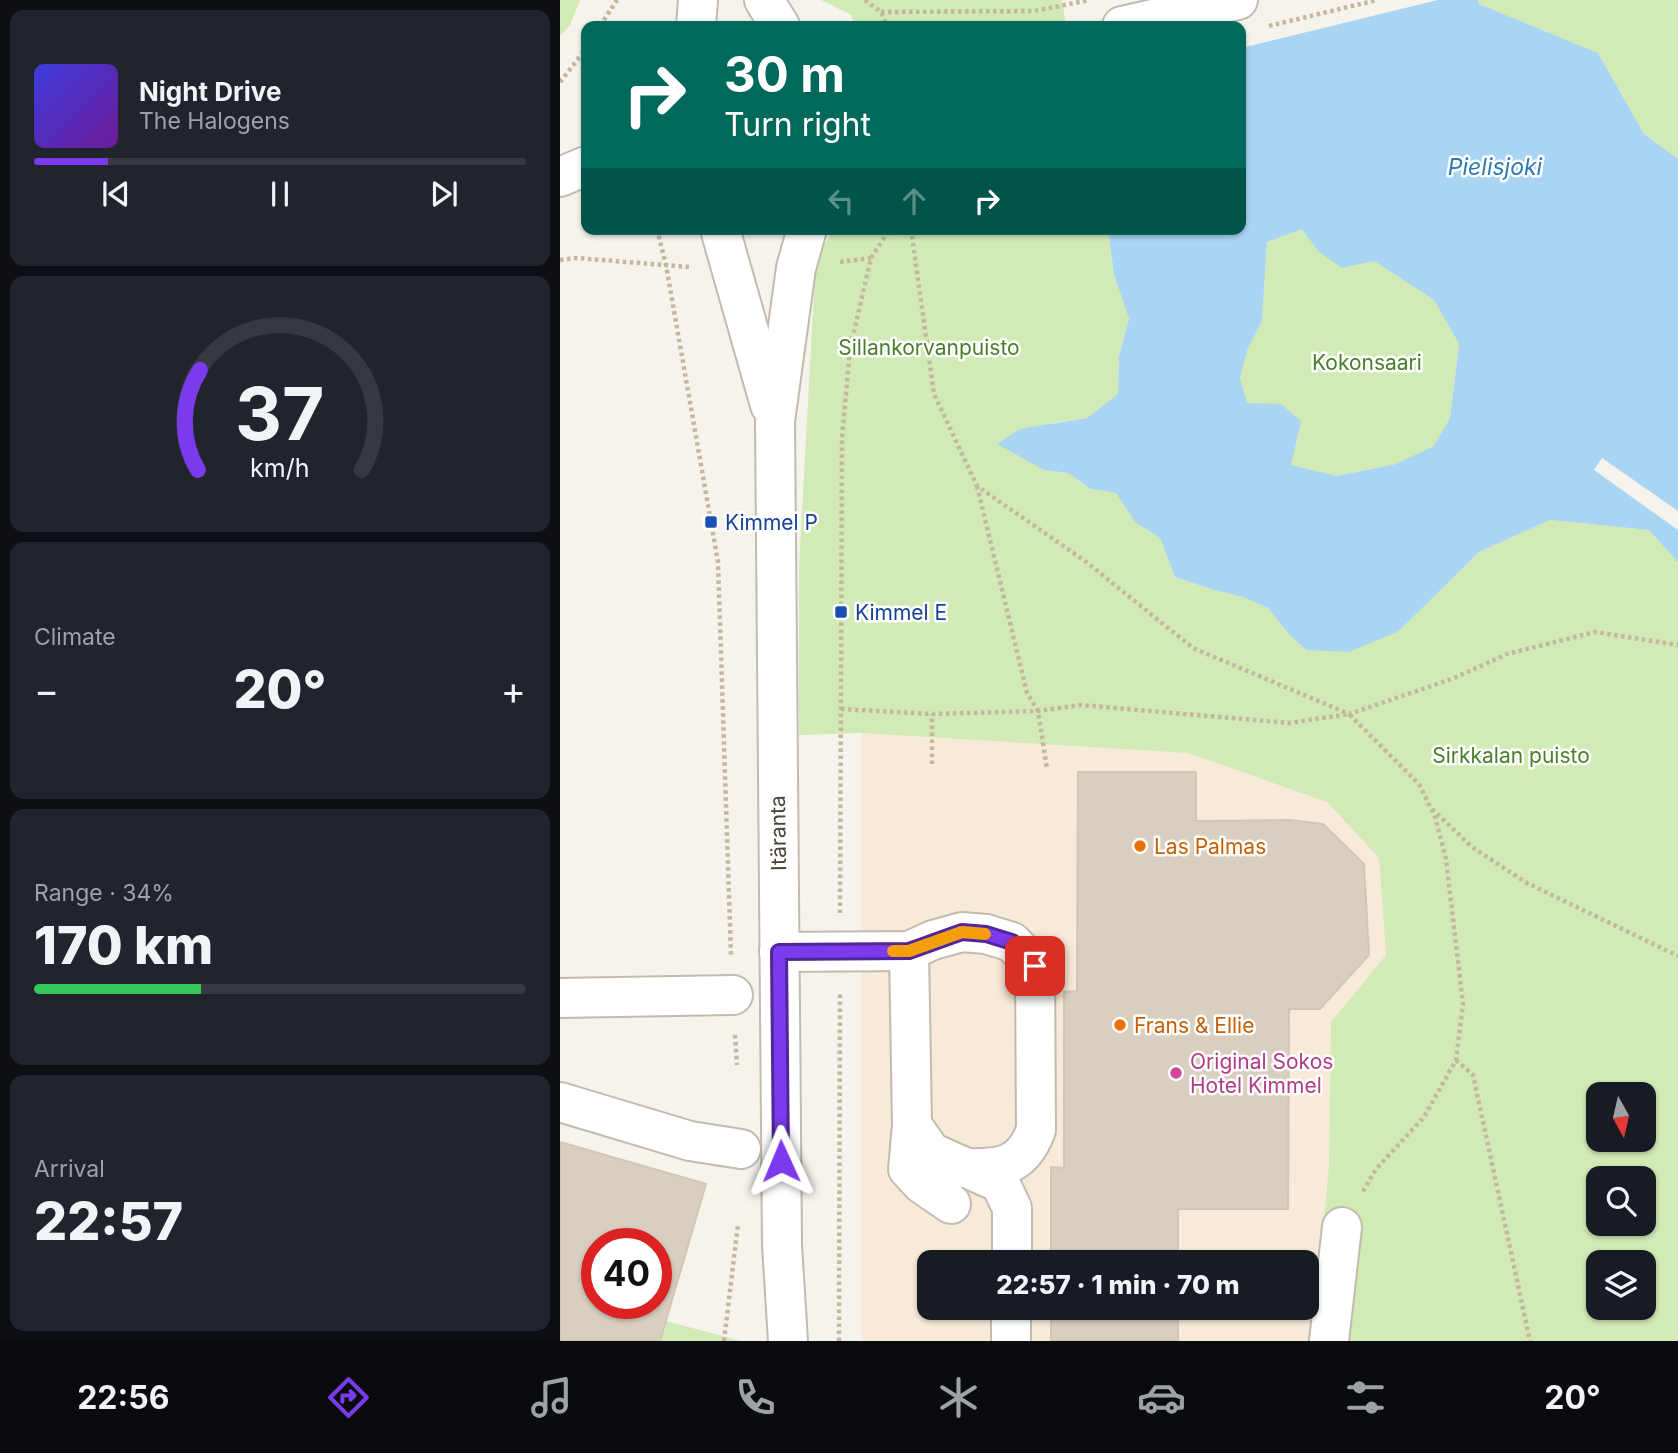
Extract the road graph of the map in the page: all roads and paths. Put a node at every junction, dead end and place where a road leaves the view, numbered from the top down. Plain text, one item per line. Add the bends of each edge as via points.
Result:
1 (617, 0) edge
2 (698, 0) edge
3 (764, 0) edge
4 (865, 0) edge
5 (1090, 0) edge
6 (1238, 0) edge
7 (1377, 0) edge
8 (881, 12) junction
9 (603, 21) edge
10 (696, 21) edge
11 (777, 21) edge
12 (885, 21) edge
13 (1144, 21) edge
14 (1268, 26) dead end
15 (581, 59) edge
16 (560, 82) edge
17 (581, 168) edge
18 (560, 177) edge
19 (658, 235) edge
20 (722, 235) edge
21 (805, 235) edge
22 (886, 235) edge
23 (912, 235) edge
24 (560, 260) edge
25 (666, 265) junction
26 (775, 421) junction
27 (977, 486) junction
28 (1678, 645) edge
29 (841, 709) junction
30 (1038, 711) junction
31 (932, 714) junction
32 (1349, 714) junction
33 (932, 764) dead end
34 (1047, 769) dead end
35 (1429, 806) junction
36 (840, 951) junction
37 (909, 951) junction
38 (779, 952) junction
39 (1678, 956) edge
40 (733, 995) junction
41 (560, 998) edge
42 (1456, 1060) junction
43 (737, 1079) dead end
44 (560, 1102) edge
45 (912, 1125) junction
46 (741, 1149) dead end
47 (963, 1168) junction
48 (951, 1204) dead end
49 (739, 1215) dead end
50 (1342, 1227) joint
51 (782, 1245) junction
52 (1012, 1250) edge
53 (1011, 1320) edge
54 (724, 1341) edge
55 (769, 1341) edge
56 (788, 1341) edge
57 (839, 1341) edge
58 (1011, 1341) edge
59 (1329, 1341) edge
60 (1530, 1341) edge

1 - 9 path
2 - 10 street
3 - 11 street
4 - 8 path
5 - 8 path via 1034,12
6 - 13 street
7 - 14 path
8 - 12 path
15 - 16 path
17 - 18 street
19 - 25 path
20 - 26 street, Itäranta
21 - 26 street, Itäranta via 796,268
22 - 29 path via 871,258 850,349 842,438
23 - 27 path via 934,394
24 - 25 path
25 - 40 path via 718,562
26 - 38 street, Itäranta
27 - 30 path via 1027,693
27 - 32 path via 1085,561 1193,648
28 - 32 path via 1595,632 1507,654 1452,679
29 - 31 path
29 - 36 path
30 - 31 path
30 - 32 path via 1081,705 1289,723
30 - 34 path
31 - 33 path
32 - 35 path via 1419,784
35 - 39 path via 1472,847 1527,883
35 - 42 path via 1446,859 1463,1004
36 - 37 street
36 - 38 street
36 - 57 path
37 - 45 street
37 - 47 street via 962,932 986,934 1012,942 1035,966 1036,1129 1030,1147 1007,1165
38 - 51 street, Itäranta
40 - 41 street
40 - 43 path
42 - 50 path via 1424,1117 1376,1169
42 - 60 path via 1474,1075
44 - 46 street via 690,1141
45 - 47 street via 931,1152
45 - 48 street via 908,1169
47 - 52 street via 1000,1183 1012,1209
49 - 54 path
50 - 59 street
51 - 55 street, Itäranta
51 - 56 street, Itäranta
53 - 58 street

